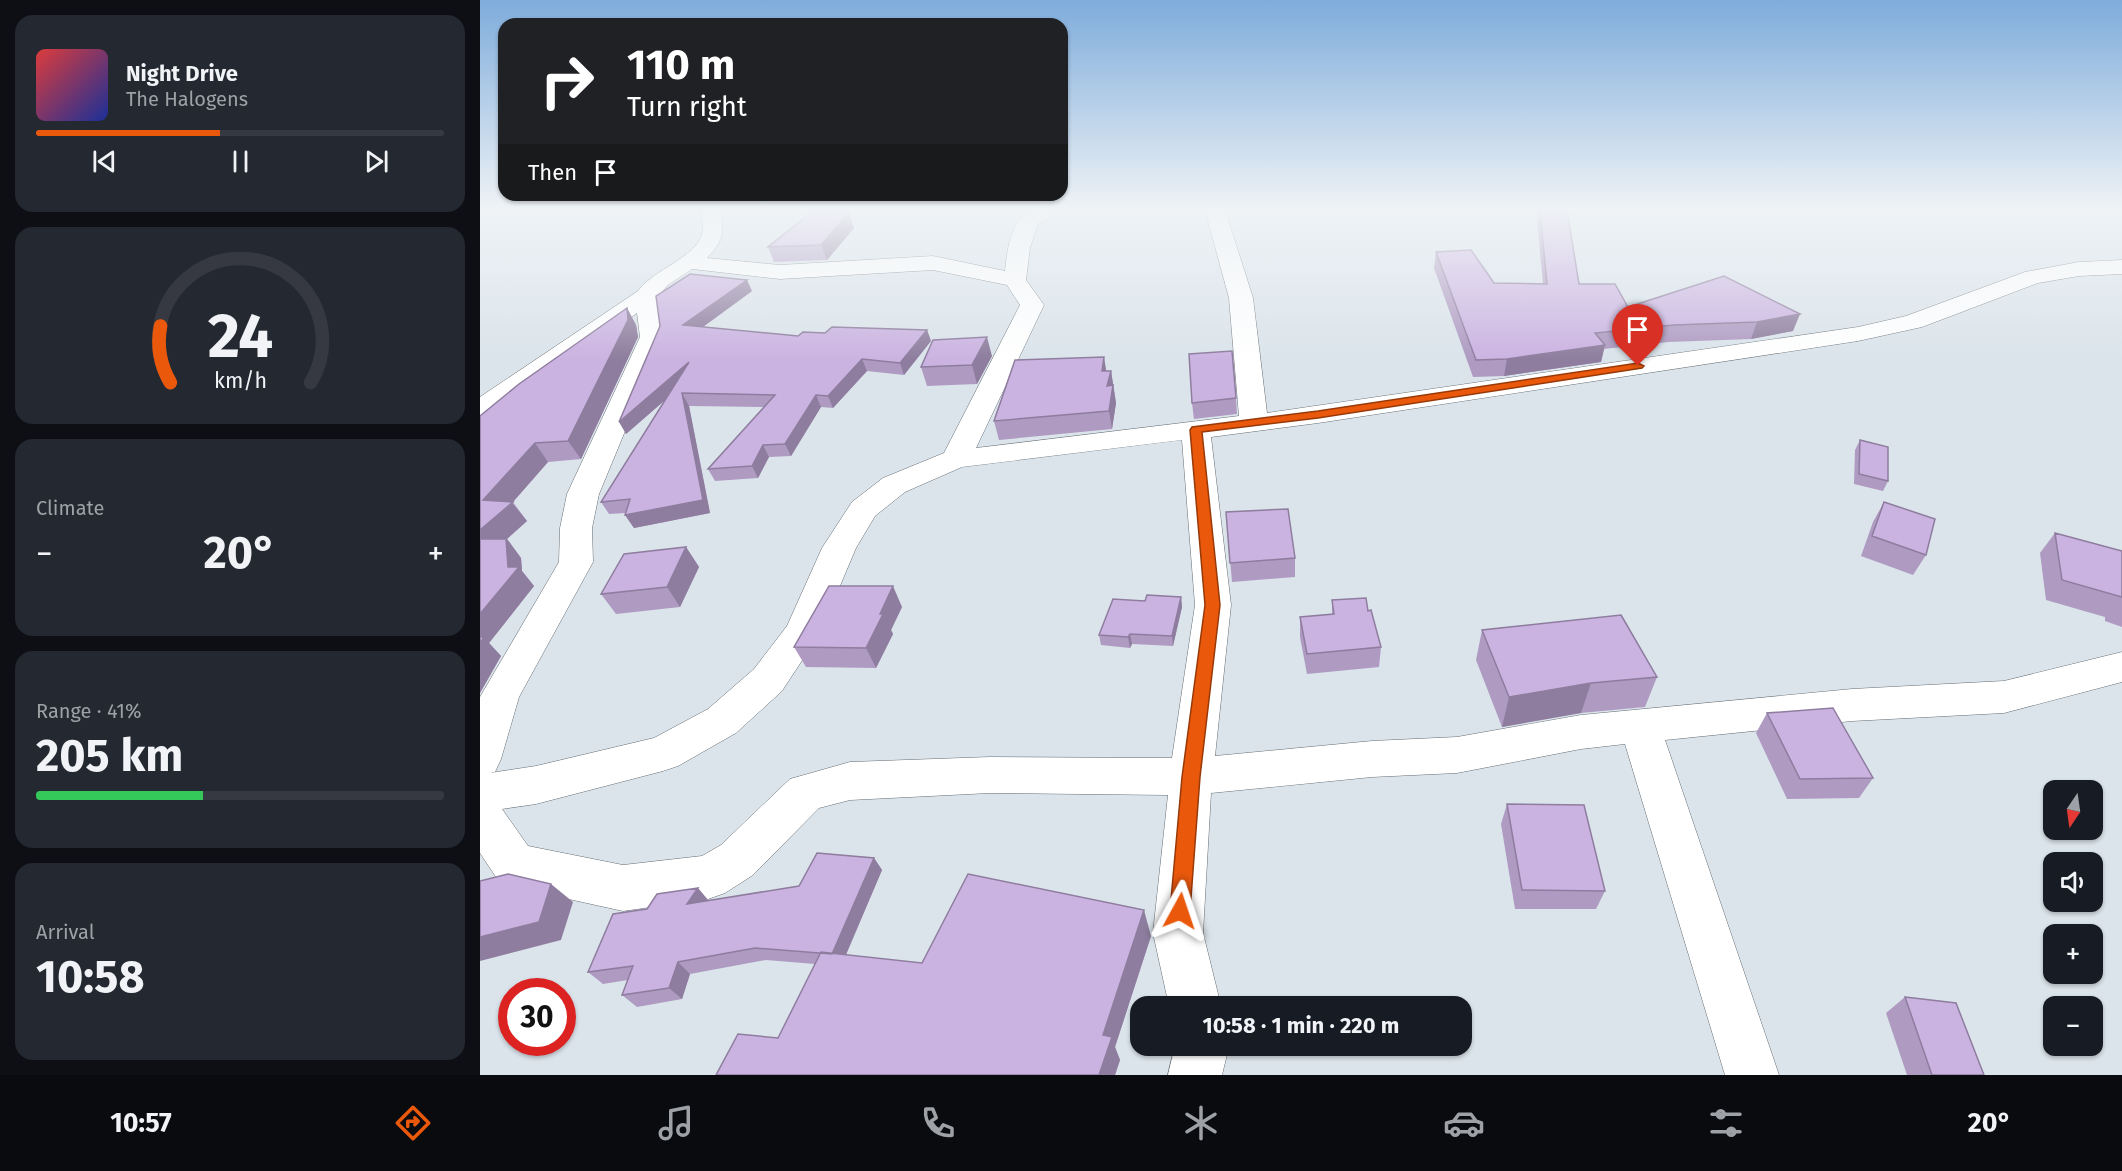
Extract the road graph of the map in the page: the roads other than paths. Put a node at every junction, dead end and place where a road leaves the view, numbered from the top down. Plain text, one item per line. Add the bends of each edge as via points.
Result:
1 (1018, 260) edge
2 (1230, 260) edge
3 (688, 261) joint
4 (2122, 267) edge
5 (1015, 280) junction
6 (646, 296) junction
7 (480, 409) edge
8 (1254, 423) junction
9 (1196, 430) junction
10 (956, 459) junction
11 (2122, 667) edge
12 (1640, 726) junction
13 (480, 759) edge
14 (1191, 777) junction
15 (480, 794) edge
16 (480, 814) edge
17 (1193, 996) edge
18 (1200, 1056) edge
19 (1195, 1075) edge
20 (1752, 1075) edge

1 - 5 street
2 - 8 street via 1241,297
3 - 5 street via 780,272 933,263
3 - 6 street via 649,288
4 - 8 street via 2033,277 1913,322 1857,334
5 - 10 street via 1032,305
6 - 7 street
6 - 13 street via 652,337 584,494 577,517 576,562 500,696
8 - 9 street
9 - 10 street
9 - 14 street via 1213,605
10 - 15 street via 894,485 863,509 839,548 802,633 768,680 722,721 663,753 536,785
11 - 12 street via 2004,696 1852,705
12 - 14 street via 1581,732 1457,755 1372,759
12 - 20 street
14 - 16 street via 990,775 850,780 805,793 737,861 708,877 623,888 514,864
14 - 17 street via 1178,933
18 - 19 street

